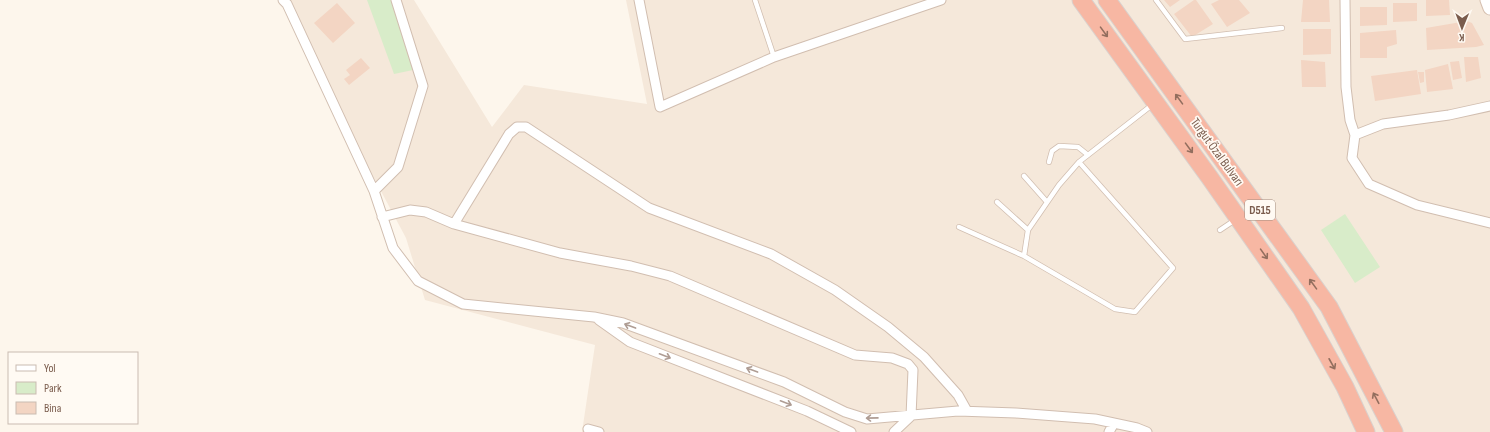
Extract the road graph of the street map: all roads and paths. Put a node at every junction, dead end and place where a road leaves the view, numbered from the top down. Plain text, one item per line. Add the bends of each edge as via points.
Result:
1 (396, 0) edge
2 (640, 0) edge
3 (755, 0) edge
4 (941, 0) edge
5 (1081, 0) edge
6 (1107, 0) edge
7 (1156, 0) edge
8 (1345, 0) edge
9 (1487, 0) edge
10 (288, 1) edge
11 (1490, 8) edge
12 (1282, 28) dead end
13 (774, 57) junction
14 (1155, 102) junction
15 (1490, 106) edge
16 (1355, 135) junction
17 (1088, 155) junction
18 (1049, 162) dead end
19 (1079, 162) junction
20 (1024, 176) dead end
21 (374, 191) junction
22 (997, 202) dead end
23 (1047, 202) junction
24 (382, 217) junction
25 (1238, 218) junction
26 (1490, 223) edge
27 (454, 224) junction
28 (959, 227) dead end
29 (1028, 230) junction
30 (1220, 230) dead end
31 (1024, 256) junction
32 (594, 317) junction
33 (967, 411) junction
34 (911, 416) junction
35 (1114, 423) junction
36 (836, 428) edge
37 (588, 429) dead end
38 (599, 432) edge
39 (851, 432) edge
40 (894, 432) edge
41 (1109, 432) edge
42 (1147, 432) edge
43 (1366, 432) edge
44 (1394, 432) edge

1 - 21 street via 423,86 398,167
2 - 13 street via 660,107
3 - 13 lane
4 - 13 street
5 -> 14 highway, Turgut Özal Bulvarı / D515
44 -> 6 highway, Turgut Özal Bulvarı / D515 via 1329,307
7 - 12 lane via 1185,39
8 - 16 street via 1346,87 1350,120
9 - 11 main road
10 - 21 street
14 - 17 lane
14 -> 25 highway, Turgut Özal Bulvarı / D515
15 - 16 street via 1449,115 1382,124
16 - 26 street via 1352,158 1369,184 1417,206
17 - 18 lane via 1078,147 1059,146 1052,151
17 - 19 lane
19 - 23 lane via 1058,185
19 - 31 lane via 1173,268 1134,312 1114,309
20 - 23 lane
21 - 24 street
22 - 29 lane
23 - 29 lane
24 - 27 street via 410,210 426,212
24 - 32 street via 393,248 418,282 463,304
25 - 30 lane
25 -> 43 highway, Turgut Özal Bulvarı / D515 via 1301,308 1345,387
27 - 33 street via 509,134 517,127 526,127 649,208 771,254 835,290 888,327 924,357 958,396
27 - 34 street via 560,253 670,276 856,354 892,358 908,364 913,370
28 - 31 lane
29 - 31 lane
34 -> 32 street via 867,419 844,412 784,382 623,323
32 -> 36 street via 630,342 807,411
33 - 34 street
33 - 35 street via 1024,413
34 - 40 street
35 - 41 street
35 - 42 street
36 - 39 street
37 - 38 street

